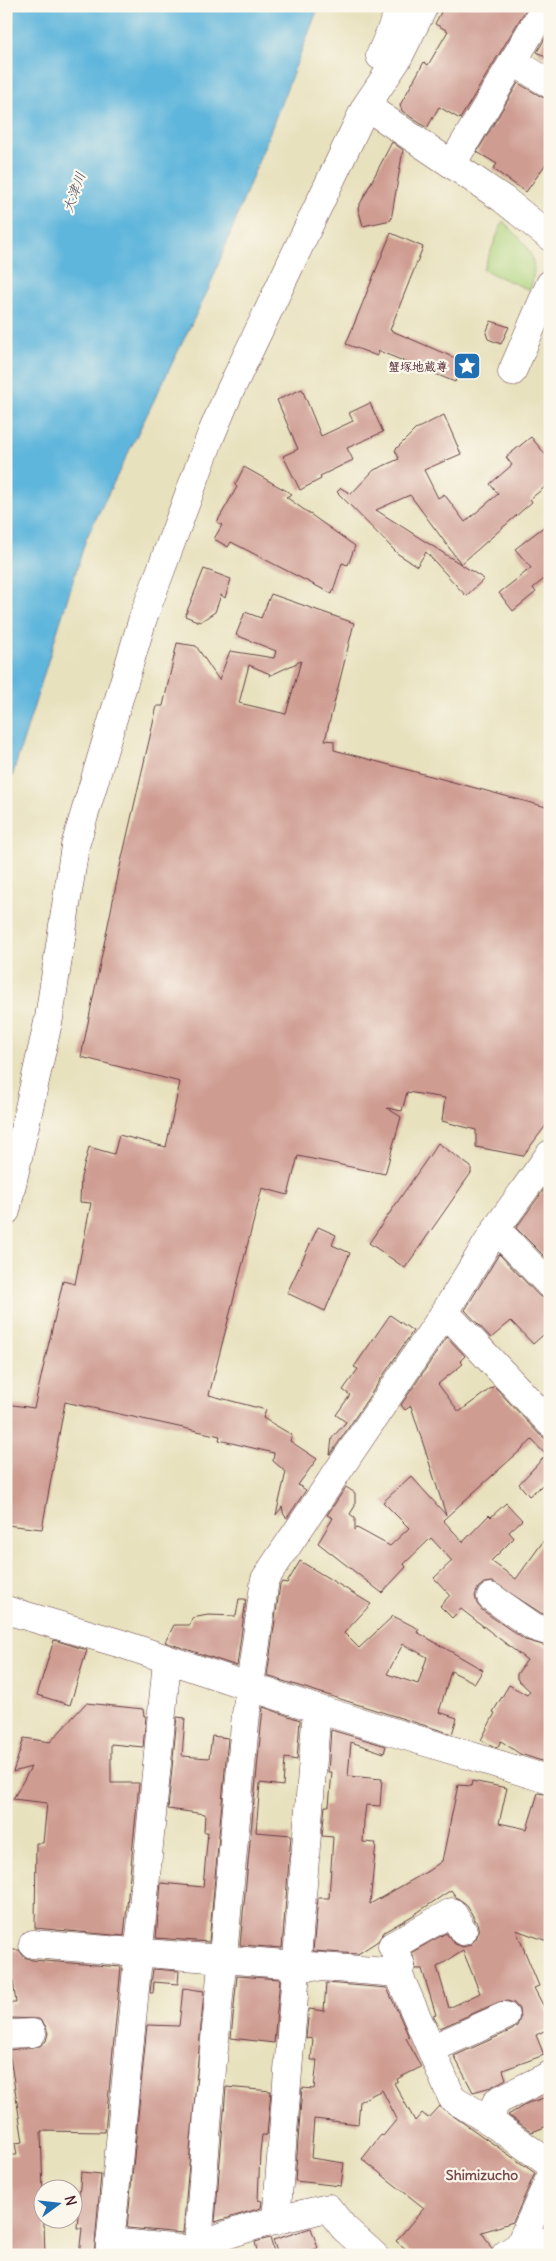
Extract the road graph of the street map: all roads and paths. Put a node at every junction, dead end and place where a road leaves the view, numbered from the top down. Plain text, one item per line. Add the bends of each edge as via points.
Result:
1 (402, 6) edge
2 (424, 6) edge
3 (546, 6) edge
4 (513, 62) junction
5 (550, 84) edge
6 (366, 106) junction
7 (452, 164) junction
8 (550, 237) edge
9 (550, 284) edge
10 (512, 372) dead end
11 (550, 1154) edge
12 (6, 1211) edge
13 (496, 1229) junction
14 (550, 1284) edge
15 (444, 1312) junction
16 (550, 1424) edge
17 (491, 1597) dead end
18 (6, 1610) edge
19 (550, 1632) edge
20 (168, 1661) junction
21 (250, 1687) junction
22 (317, 1709) junction
23 (550, 1780) edge
24 (463, 1931) dead end
25 (33, 1944) dead end
26 (137, 1952) junction
27 (222, 1960) junction
28 (296, 1966) junction
29 (398, 1973) junction
30 (505, 2016) dead end
31 (431, 2049) junction
32 (550, 2075) edge
33 (491, 2122) junction
34 (550, 2164) edge
35 (550, 2178) edge
36 (276, 2221) junction
37 (549, 2244) edge
38 (109, 2248) edge
39 (511, 2250) edge
40 (194, 2251) edge
41 (374, 2255) edge

1 - 6 street via 380,57
2 - 6 street via 397,60
3 - 4 street
4 - 5 street
4 - 7 street
6 - 7 street
6 - 12 street via 211,435 143,618 75,846 49,1018
7 - 8 street
9 - 10 street
11 - 13 street
13 - 14 street
13 - 15 street
15 - 16 street
15 - 21 street via 265,1579
17 - 19 street via 534,1627
18 - 20 street
20 - 21 street
20 - 26 street
21 - 22 street
21 - 27 street
22 - 23 street
22 - 28 street
24 - 29 street via 452,1912 392,1946 401,1965
25 - 26 street
26 - 27 street
26 - 38 street
27 - 28 street
27 - 40 street
28 - 29 street
28 - 36 street
29 - 31 street
30 - 31 street
31 - 33 street via 452,2098
32 - 33 street via 497,2101
33 - 34 street
35 - 39 street
36 - 40 street
36 - 41 street via 328,2208 344,2228
37 - 39 street
38 - 40 street

